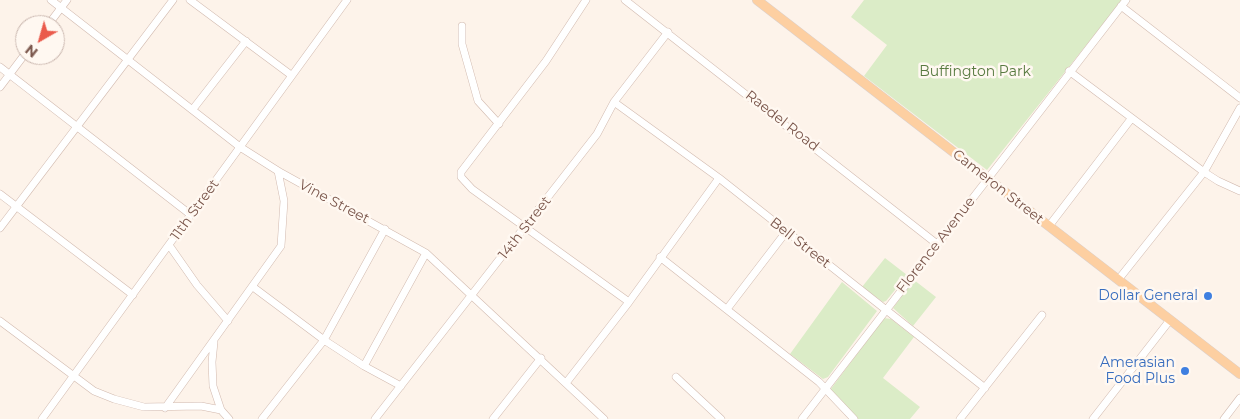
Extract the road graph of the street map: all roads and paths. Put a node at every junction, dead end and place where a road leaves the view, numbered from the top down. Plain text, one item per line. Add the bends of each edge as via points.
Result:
1 (51, 0) edge
2 (67, 0) edge
3 (172, 0) edge
4 (190, 0) edge
5 (347, 0) edge
6 (586, 0) edge
7 (625, 0) edge
8 (757, 0) edge
9 (1124, 3) edge
10 (61, 8) junction
11 (56, 15) edge
12 (462, 26) dead end
13 (668, 32) junction
14 (246, 41) junction
15 (128, 59) junction
16 (17, 65) edge
17 (0, 67) edge
18 (1069, 71) junction
19 (10, 74) junction
20 (292, 75) junction
21 (0, 87) edge
22 (1240, 98) edge
23 (614, 102) junction
24 (1240, 108) edge
25 (193, 109) junction
26 (1131, 119) junction
27 (499, 124) junction
28 (75, 126) junction
29 (240, 147) junction
30 (278, 171) junction
31 (1204, 172) junction
32 (719, 178) junction
33 (987, 178) junction
34 (1240, 191) edge
35 (0, 194) edge
36 (16, 207) junction
37 (191, 215) junction
38 (1049, 226) junction
39 (0, 228) edge
40 (525, 228) junction
41 (385, 229) junction
42 (786, 232) junction
43 (937, 244) junction
44 (169, 245) junction
45 (426, 254) junction
46 (660, 257) junction
47 (1118, 280) junction
48 (253, 287) junction
49 (132, 295) junction
50 (473, 295) junction
51 (630, 302) junction
52 (727, 309) junction
53 (885, 310) junction
54 (1042, 315) dead end
55 (0, 320) edge
56 (1170, 320) junction
57 (228, 321) junction
58 (324, 340) junction
59 (214, 341) junction
60 (541, 358) junction
61 (364, 366) junction
62 (1240, 374) edge
63 (73, 376) junction
64 (676, 377) dead end
65 (566, 383) junction
66 (401, 386) junction
67 (985, 388) junction
68 (825, 390) junction
69 (1240, 398) edge
70 (165, 408) junction
71 (221, 410) junction
72 (42, 419) edge
73 (229, 419) edge
74 (262, 419) edge
75 (375, 419) edge
76 (493, 419) edge
77 (604, 419) edge
78 (721, 419) edge
79 (802, 419) edge
80 (854, 419) edge
81 (960, 419) edge
82 (1093, 419) edge
83 (1224, 419) edge

1 - 10 street, Vine Street
2 - 10 street
3 - 15 street
4 - 14 street
5 - 20 street, 11th Street
6 - 27 street
7 - 13 street, Raedel Road
8 - 33 main road, Cameron Street
9 - 18 street, Florence Avenue
9 - 22 street
10 - 11 street
10 - 15 street, Vine Street
12 - 27 street via 462,44 478,101
13 - 23 street, 14th Street
13 - 43 street, Raedel Road
14 - 20 street
14 - 25 street
15 - 25 street, Vine Street
15 - 28 street
16 - 19 street
17 - 19 street
18 - 26 street
18 - 33 street, Florence Avenue
19 - 21 street
19 - 28 street
20 - 29 street, 11th Street
23 - 32 street, Bell Street
23 - 40 street, 14th Street via 597,134
24 - 31 street
25 - 29 street, Vine Street
26 - 31 street
26 - 38 street
27 - 40 street via 461,172 461,177 472,190
28 - 36 street
28 - 37 street
29 - 30 street, Vine Street
29 - 37 street, 11th Street
30 - 41 street, Vine Street
30 - 48 street via 284,201 281,246
31 - 34 street
31 - 47 street
32 - 42 street, Bell Street
32 - 46 street
33 - 38 main road, Cameron Street
33 - 43 street, Florence Avenue
35 - 36 street
36 - 39 street
36 - 49 street
37 - 44 street, 11th Street
38 - 47 main road, Cameron Street
40 - 50 street, 14th Street
40 - 51 street
41 - 45 street, Vine Street
41 - 58 street
42 - 52 street
42 - 53 street, Bell Street
43 - 53 street, Florence Avenue
44 - 49 street, 11th Street
44 - 57 street via 202,292
45 - 50 street, Vine Street
45 - 61 street
46 - 51 street
46 - 52 street
47 - 56 main road, Cameron Street
48 - 57 street
48 - 58 street
49 - 63 street, 11th Street
50 - 60 street, Vine Street
50 - 66 street, 14th Street
51 - 65 street
52 - 68 street
53 - 67 street, Bell Street
53 - 68 street, Florence Avenue
54 - 67 street
55 - 63 street
56 - 62 main road, Cameron Street
56 - 82 street
57 - 59 street
58 - 61 street
58 - 74 street
59 - 70 street
59 - 71 street via 213,386
60 - 65 street, Vine Street
60 - 76 street
61 - 66 street
63 - 70 street via 94,391 114,399 144,407
63 - 72 street, 11th Street
64 - 78 street
65 - 77 street, Vine Street
66 - 75 street, 14th Street
67 - 81 street
68 - 79 street, Florence Avenue
68 - 80 street
69 - 83 street
70 - 71 street via 202,406
71 - 73 street

